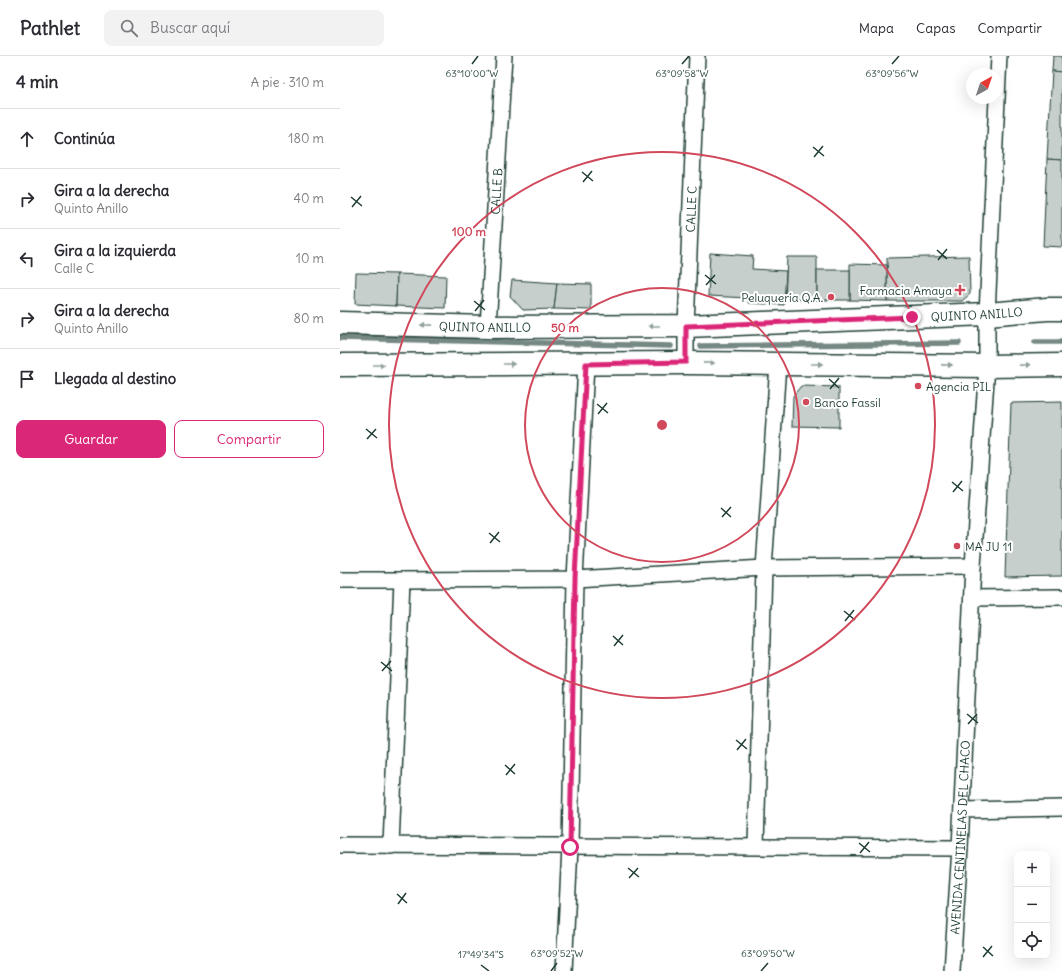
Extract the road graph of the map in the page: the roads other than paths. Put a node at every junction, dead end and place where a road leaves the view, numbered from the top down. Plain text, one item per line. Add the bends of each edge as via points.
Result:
1 (504, 56) edge
2 (697, 56) edge
3 (999, 56) edge
4 (1062, 309) edge
5 (987, 314) junction
6 (340, 323) edge
7 (686, 326) junction
8 (488, 327) junction
9 (686, 362) junction
10 (586, 364) junction
11 (778, 364) junction
12 (340, 365) edge
13 (1062, 365) edge
14 (987, 366) junction
15 (973, 566) junction
16 (764, 568) junction
17 (575, 578) junction
18 (340, 580) edge
19 (402, 580) junction
20 (1062, 597) edge
21 (972, 598) junction
22 (1062, 808) edge
23 (962, 810) junction
24 (340, 845) edge
25 (391, 846) junction
26 (756, 846) junction
27 (570, 847) junction
28 (960, 848) junction
29 (564, 971) edge
30 (952, 971) edge

1 - 8 street, CALLE B
2 - 7 street, CALLE C
3 - 5 street, AVENIDA CENTINELAS DEL CHACO
4 - 5 main road, QUINTO ANILLO
5 - 7 main road, QUINTO ANILLO
5 - 14 street, AVENIDA CENTINELAS DEL CHACO
8 -> 6 main road, QUINTO ANILLO
7 -> 8 main road, QUINTO ANILLO
7 - 9 street, CALLE C
9 - 10 main road
9 -> 11 main road
12 -> 10 main road
10 - 17 street
11 -> 14 main road
11 - 16 street
14 -> 13 main road
14 - 15 street, AVENIDA CENTINELAS DEL CHACO
15 - 16 street
15 - 21 street, AVENIDA CENTINELAS DEL CHACO
16 - 17 street
16 - 26 street
17 - 19 street
17 - 27 street
18 - 19 street
19 - 25 street
20 - 21 street
21 - 23 street, AVENIDA CENTINELAS DEL CHACO
22 - 23 street
23 - 28 street, AVENIDA CENTINELAS DEL CHACO
24 - 25 street
25 - 27 street
26 - 27 street
26 - 28 street
27 - 29 street
28 - 30 street, AVENIDA CENTINELAS DEL CHACO

